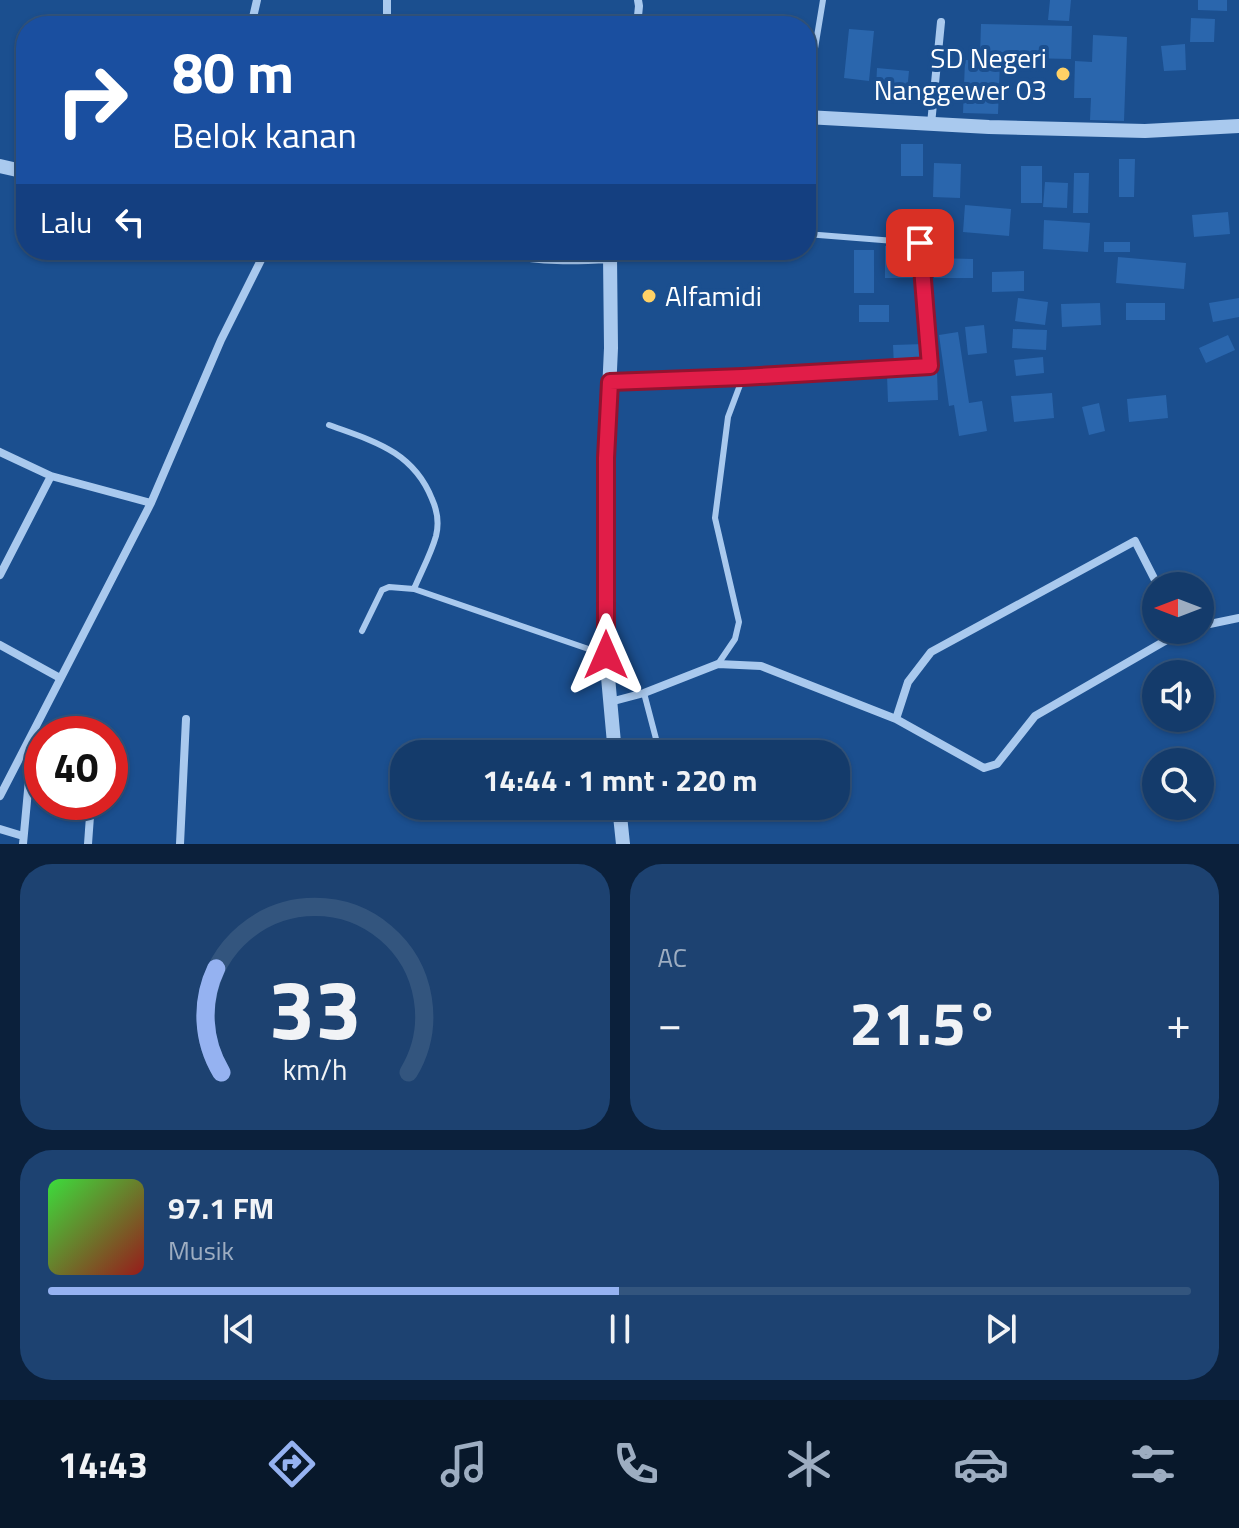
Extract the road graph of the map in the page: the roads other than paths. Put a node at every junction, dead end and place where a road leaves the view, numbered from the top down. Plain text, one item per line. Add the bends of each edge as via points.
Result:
1 (823, 0) edge
2 (941, 22) dead end
3 (816, 42) edge
4 (816, 118) edge
5 (931, 124) junction
6 (1239, 126) edge
7 (816, 235) edge
8 (261, 260) edge
9 (611, 260) edge
10 (743, 377) junction
11 (610, 382) junction
12 (329, 425) dead end
13 (0, 452) edge
14 (51, 476) junction
15 (151, 503) junction
16 (1151, 572) edge
17 (0, 575) edge
18 (414, 589) junction
19 (1239, 618) edge
20 (1214, 623) edge
21 (362, 631) dead end
22 (1158, 644) edge
23 (0, 645) edge
24 (606, 655) junction
25 (718, 664) junction
26 (60, 678) junction
27 (644, 693) junction
28 (610, 702) junction
29 (41, 716) edge
30 (186, 719) dead end
31 (896, 719) junction
32 (614, 740) edge
33 (656, 740) edge
34 (24, 750) edge
35 (0, 796) edge
36 (25, 820) edge
37 (90, 820) edge
38 (620, 820) edge
39 (0, 829) edge
40 (23, 840) edge
41 (88, 844) edge
42 (180, 844) edge
43 (623, 844) edge

1 - 3 lane
2 - 5 street
4 - 5 street
5 - 6 street via 1145,131
7 - 10 lane via 920,243 930,366
8 - 15 street
9 - 11 street
10 - 11 lane
10 - 25 lane via 728,417 715,518 739,622 735,639
11 - 24 street
12 - 18 lane via 381,443 403,457 427,486 437,535
13 - 14 street
14 - 15 street
14 - 17 street
15 - 26 street
16 - 31 street via 1135,541 931,652 908,682
18 - 21 lane via 382,590
18 - 24 lane
19 - 20 street
22 - 31 street via 1035,716 997,764 984,768
23 - 26 street
24 - 28 street
25 - 27 street
25 - 31 street via 761,666
26 - 29 street
27 - 28 street
27 - 33 lane
28 - 32 street
30 - 42 street
34 - 35 street
36 - 40 street
37 - 41 street
38 - 43 street
39 - 40 street

